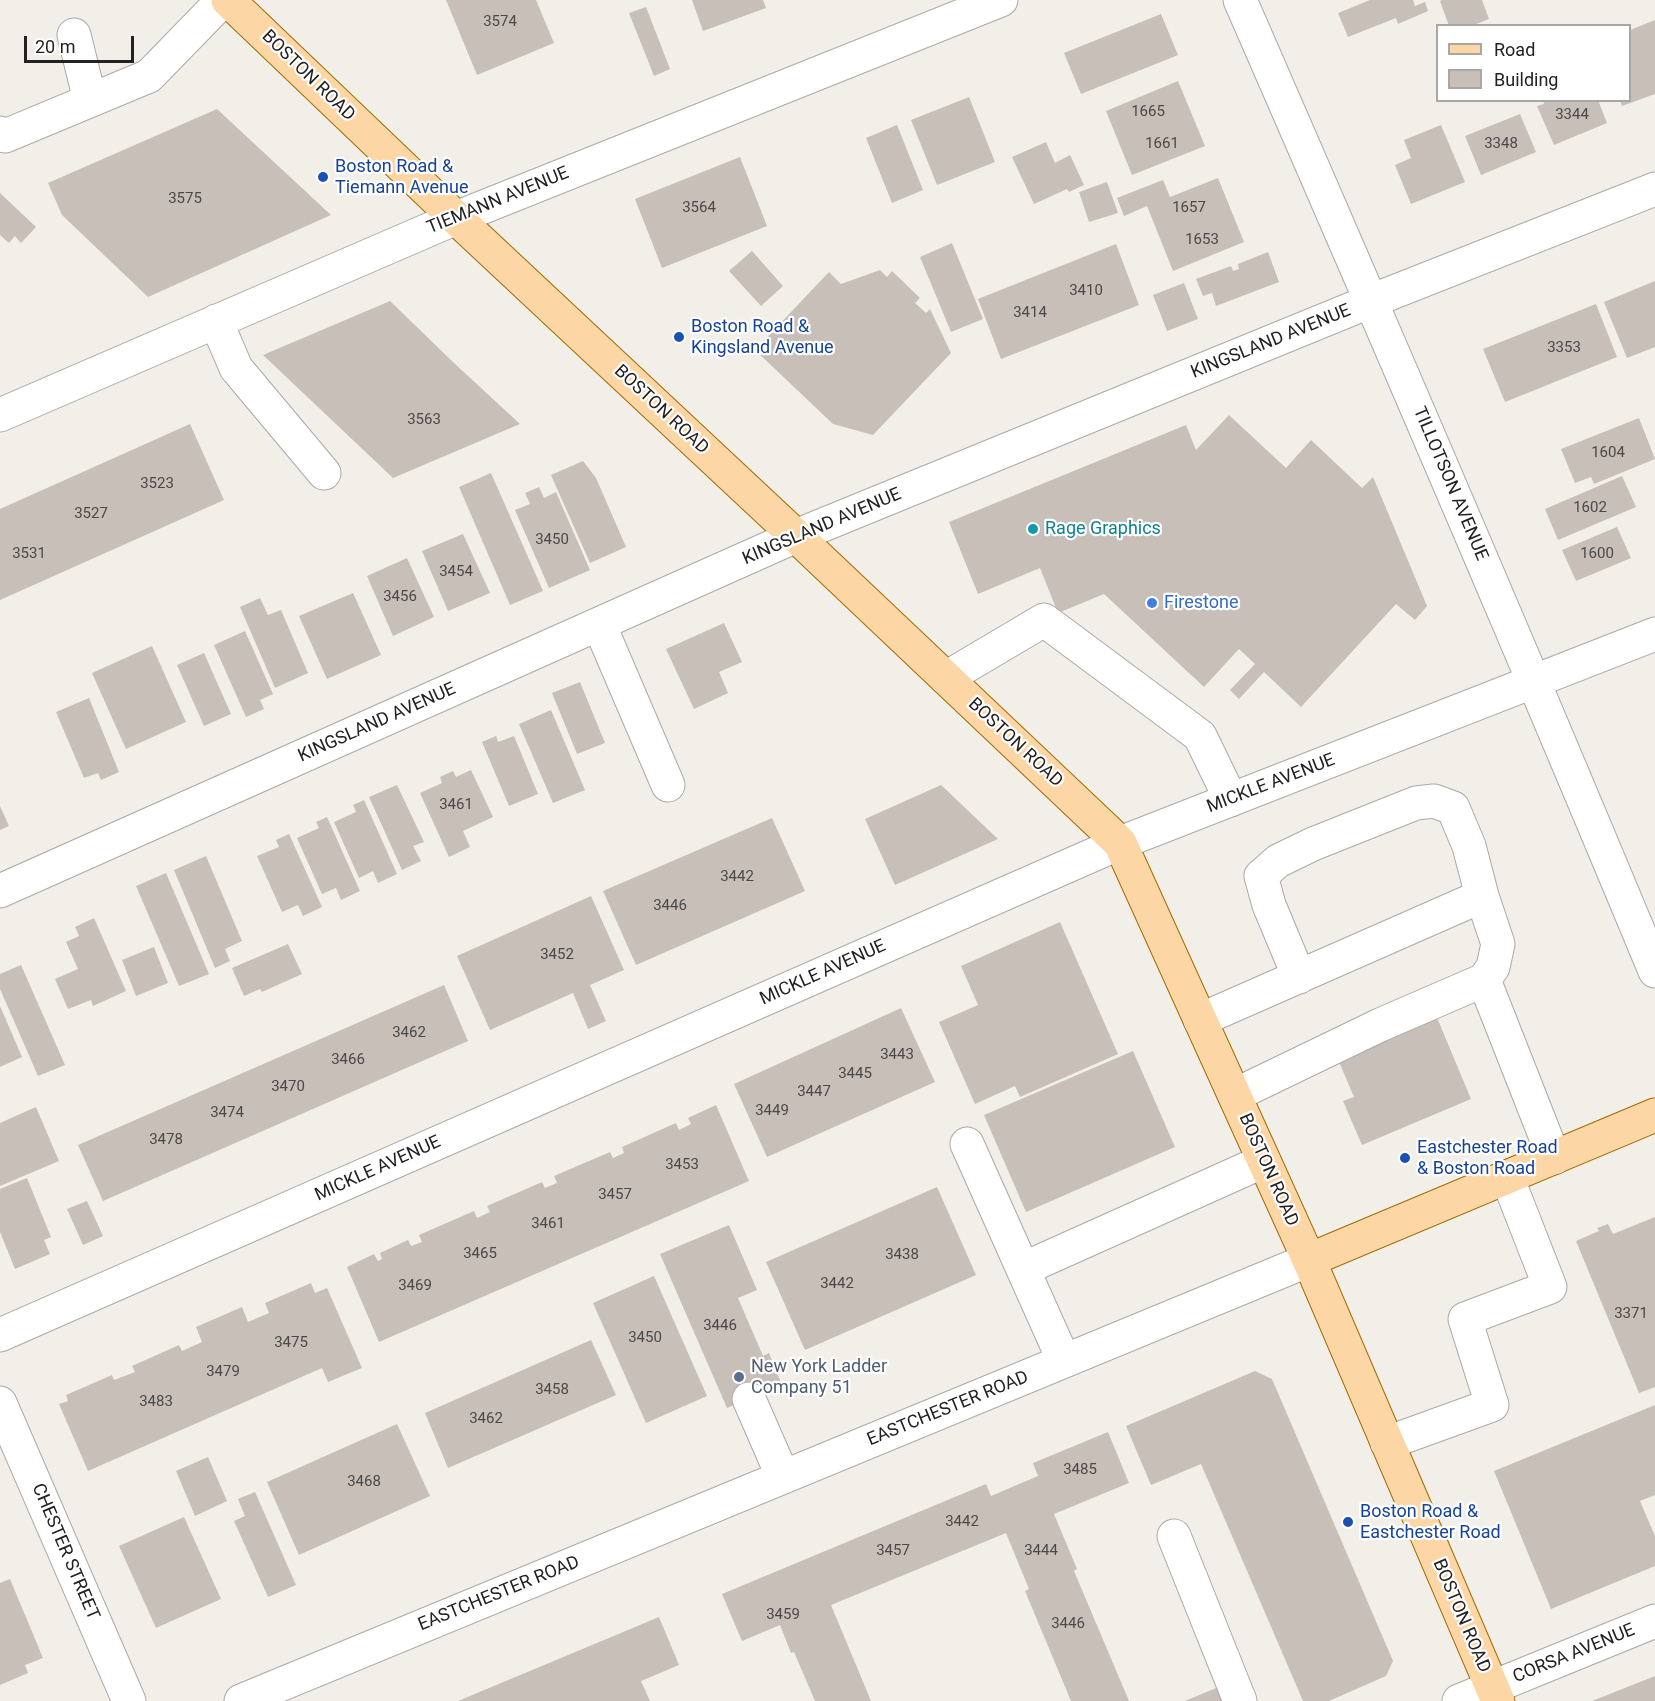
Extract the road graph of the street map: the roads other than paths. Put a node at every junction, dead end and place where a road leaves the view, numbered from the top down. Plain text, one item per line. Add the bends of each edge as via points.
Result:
1 (226, 0) edge
2 (1001, 0) edge
3 (1240, 0) edge
4 (74, 35) dead end
5 (90, 100) junction
6 (0, 133) edge
7 (1655, 189) edge
8 (456, 218) junction
9 (1371, 301) junction
10 (216, 321) junction
11 (0, 415) edge
12 (324, 473) dead end
13 (796, 536) junction
14 (599, 624) junction
15 (1655, 634) edge
16 (946, 678) junction
17 (1535, 682) junction
18 (668, 784) dead end
19 (1231, 800) junction
20 (1120, 843) junction
21 (0, 891) edge
22 (1482, 896) junction
23 (1655, 971) edge
24 (1299, 977) junction
25 (1484, 980) junction
26 (1200, 1020) junction
27 (1235, 1095) junction
28 (1655, 1115) edge
29 (967, 1144) dead end
30 (1554, 1158) junction
31 (1264, 1161) junction
32 (1507, 1177) junction
33 (1309, 1260) junction
34 (1023, 1269) junction
35 (0, 1335) edge
36 (1064, 1361) junction
37 (749, 1399) dead end
38 (0, 1402) edge
39 (1387, 1443) junction
40 (783, 1477) junction
41 (1174, 1536) dead end
42 (1655, 1621) edge
43 (1495, 1694) edge
44 (129, 1701) edge
45 (241, 1701) edge
46 (1240, 1701) edge
47 (1459, 1701) edge

1 - 5 street via 149,76
1 - 8 main road, BOSTON ROAD
2 - 8 street, TIEMANN AVENUE
3 - 9 street, TILLOTSON AVENUE
4 - 5 street
5 - 6 street via 5,136
7 - 9 street, KINGSLAND AVENUE
8 - 10 street, TIEMANN AVENUE
8 - 13 main road, BOSTON ROAD
9 - 13 street, KINGSLAND AVENUE
9 - 17 street, TILLOTSON AVENUE
10 - 11 street, TIEMANN AVENUE
10 - 12 street via 236,369
13 - 14 street, KINGSLAND AVENUE
13 - 16 main road, BOSTON ROAD
14 - 18 street
14 - 21 street, KINGSLAND AVENUE
15 - 17 street, MICKLE AVENUE
16 - 19 street via 1044,620 1200,736
16 - 20 main road, BOSTON ROAD
17 - 19 street, MICKLE AVENUE
17 - 23 street, TILLOTSON AVENUE
19 - 20 street, MICKLE AVENUE
20 - 26 main road, BOSTON ROAD
20 - 35 street, MICKLE AVENUE
22 - 24 street
22 - 24 street via 1469,846 1453,808 1434,801 1416,802 1313,844 1278,861 1261,876 1269,906
22 - 25 street via 1498,944 1493,967
24 - 26 street
25 - 27 street
25 - 30 street
26 - 27 main road, BOSTON ROAD
27 - 31 main road, BOSTON ROAD
28 - 30 main road, EASTCHESTER ROAD
29 - 34 street
30 - 32 main road, EASTCHESTER ROAD
31 - 33 main road, BOSTON ROAD
31 - 34 street
32 - 33 main road, EASTCHESTER ROAD
32 - 39 street via 1550,1287 1465,1319 1492,1405
33 - 36 street, EASTCHESTER ROAD
33 - 39 main road, BOSTON ROAD
34 - 36 street
36 - 40 street, EASTCHESTER ROAD
37 - 40 street
38 - 44 street, CHESTER STREET
39 - 43 main road, BOSTON ROAD
40 - 45 street, EASTCHESTER ROAD
41 - 46 street
42 - 43 street, CORSA AVENUE
43 - 47 street, CORSA AVENUE

